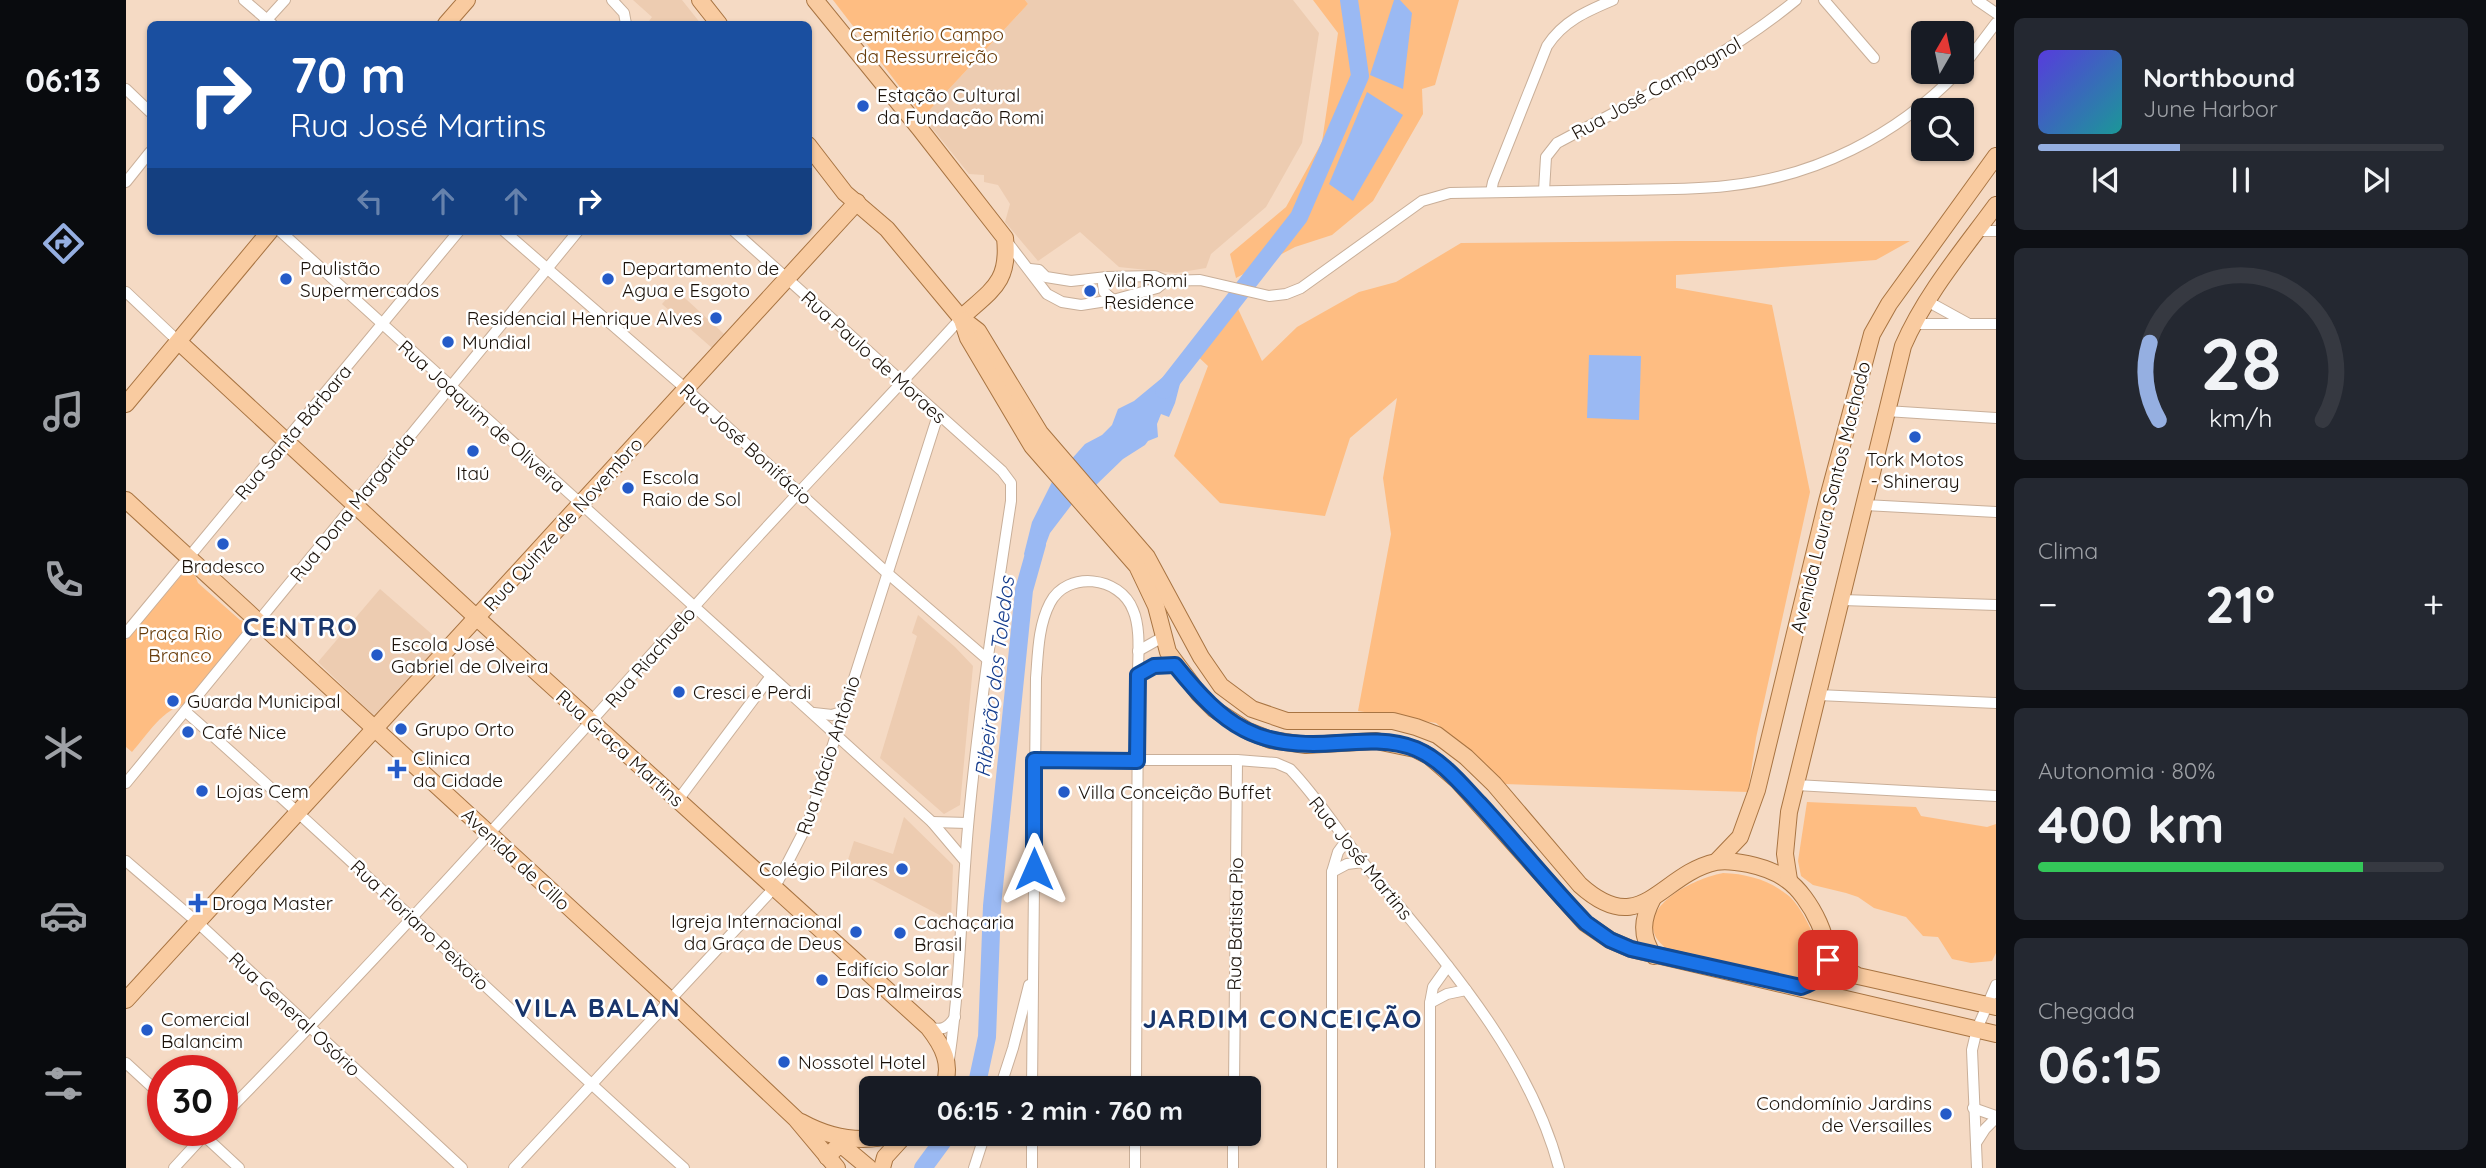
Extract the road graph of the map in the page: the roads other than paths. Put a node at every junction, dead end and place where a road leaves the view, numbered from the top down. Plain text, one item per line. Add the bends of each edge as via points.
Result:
1 (244, 0) edge
2 (285, 0) edge
3 (467, 0) edge
4 (612, 0) edge
5 (700, 0) edge
6 (815, 0) edge
7 (1613, 0) edge
8 (1796, 0) edge
9 (1824, 0) edge
10 (1977, 0) edge
11 (1996, 13) edge
12 (265, 21) edge
13 (269, 21) edge
14 (449, 21) edge
15 (626, 21) edge
16 (717, 21) edge
17 (1996, 23) edge
18 (1974, 52) edge
19 (1874, 58) dead end
20 (1944, 84) edge
21 (126, 89) edge
22 (147, 109) edge
23 (812, 150) edge
24 (147, 156) edge
25 (1996, 156) edge
26 (126, 182) edge
27 (1544, 191) junction
28 (1491, 192) junction
29 (857, 202) junction
30 (1995, 208) edge
31 (1976, 231) junction
32 (1996, 231) edge
33 (267, 235) edge
34 (284, 235) edge
35 (457, 235) edge
36 (509, 235) edge
37 (575, 235) edge
38 (738, 235) edge
39 (1004, 238) junction
40 (547, 268) junction
41 (1030, 269) junction
42 (1107, 277) junction
43 (788, 279) junction
44 (1166, 281) junction
45 (126, 292) edge
46 (1113, 300) junction
47 (1927, 301) junction
48 (961, 318) junction
49 (1968, 323) junction
50 (1913, 324) junction
51 (1996, 324) edge
52 (382, 326) junction
53 (179, 342) junction
54 (902, 383) junction
55 (451, 387) junction
56 (686, 389) junction
57 (126, 404) edge
58 (1886, 411) junction
59 (938, 415) junction
60 (1996, 418) edge
61 (287, 441) junction
62 (800, 492) junction
63 (126, 500) edge
64 (354, 503) junction
65 (581, 504) junction
66 (1865, 505) junction
67 (1097, 508) junction
68 (1996, 512) edge
69 (189, 557) junction
70 (886, 572) junction
71 (1842, 600) junction
72 (1996, 605) edge
73 (694, 606) junction
74 (477, 618) junction
75 (260, 621) junction
76 (126, 633) edge
77 (1163, 637) junction
78 (1138, 651) junction
79 (1201, 657) junction
80 (986, 659) junction
81 (1175, 665) junction
82 (1138, 675) junction
83 (771, 676) junction
84 (1818, 695) junction
85 (1996, 703) edge
86 (844, 711) junction
87 (186, 712) junction
88 (810, 712) junction
89 (592, 722) junction
90 (376, 729) junction
91 (836, 736) junction
92 (1034, 760) junction
93 (1237, 760) junction
94 (1137, 761) junction
95 (126, 783) edge
96 (1796, 785) junction
97 (1996, 796) edge
98 (678, 800) junction
99 (299, 812) junction
100 (932, 822) junction
101 (968, 823) junction
102 (489, 834) junction
103 (1346, 841) junction
104 (126, 861) edge
105 (965, 861) junction
106 (1717, 861) junction
107 (1363, 862) junction
108 (1332, 872) junction
109 (1789, 880) junction
110 (775, 887) junction
111 (1654, 898) junction
112 (413, 917) junction
113 (197, 922) junction
114 (1654, 956) junction
115 (1828, 960) junction
116 (1448, 966) junction
117 (1033, 968) junction
118 (1996, 985) edge
119 (1801, 987) junction
120 (1466, 990) junction
121 (126, 1000) edge
122 (670, 1000) junction
123 (1430, 1003) junction
124 (1992, 1006) edge
125 (956, 1017) junction
126 (928, 1027) junction
127 (310, 1028) junction
128 (1976, 1029) junction
129 (1996, 1034) edge
130 (1013, 1048) junction
131 (1032, 1052) junction
132 (126, 1063) edge
133 (948, 1069) junction
134 (946, 1076) edge
135 (1004, 1076) edge
136 (1032, 1076) edge
137 (1136, 1076) edge
138 (1234, 1076) edge
139 (147, 1082) edge
140 (592, 1086) junction
141 (238, 1101) edge
142 (1973, 1108) junction
143 (1996, 1117) edge
144 (796, 1119) junction
145 (859, 1139) edge
146 (1975, 1144) junction
147 (192, 1146) edge
148 (218, 1146) edge
149 (895, 1146) edge
150 (981, 1146) edge
151 (1032, 1146) edge
152 (1135, 1146) edge
153 (1233, 1146) edge
154 (832, 1162) edge
155 (174, 1168) edge
156 (239, 1168) edge
157 (463, 1168) edge
158 (514, 1168) edge
159 (684, 1168) edge
160 (870, 1168) edge
161 (882, 1168) edge
162 (974, 1168) edge
163 (1032, 1168) edge
164 (1135, 1168) edge
165 (1233, 1168) edge
166 (1332, 1168) edge
167 (1430, 1168) edge
168 (1559, 1168) edge
169 (1977, 1168) edge

1 - 12 street
2 - 13 street
3 - 14 main road
4 - 15 street
5 - 16 main road
6 - 39 main road
7 - 28 street via 1573,19 1547,46
8 - 27 street, Rua José Campagnol via 1714,59 1557,143 1546,158
9 - 19 street
10 - 11 street
17 - 18 street
20 - 27 street via 1872,140 1787,175 1723,187
21 - 22 street
23 - 29 main road
24 - 26 street
25 - 106 main road, Avenida Laura Santos Machado via 1872,334 1757,790 1740,837
27 - 28 street
28 - 44 street via 1429,198 1301,288 1277,296 1200,280
29 - 43 main road, Rua Quinze de Novembro
29 - 48 main road via 887,229
30 - 31 main road, Avenida Laura Santos Machado
31 - 32 street
31 - 47 main road, Avenida Laura Santos Machado
33 - 53 main road
34 - 52 street, Rua Joaquim de Oliveira
35 - 52 street, Rua Santa Bárbara
36 - 40 street, Rua José Bonifácio
37 - 40 street, Rua Dona Margarida
38 - 43 street, Rua Paulo de Moraes
39 - 41 street
39 - 48 main road via 1007,258 1003,276
40 - 55 street, Rua Dona Margarida
40 - 56 street, Rua José Bonifácio
41 - 42 street via 1071,281
41 - 46 street via 1047,294 1062,302 1081,305
42 - 44 street via 1155,276
42 - 46 street via 1104,292
43 - 54 street, Rua Paulo de Moraes
43 - 56 main road, Rua Quinze de Novembro
44 - 46 street via 1157,288
45 - 53 street, Rua Graça Martins
47 - 49 street
47 - 50 main road, Avenida Laura Santos Machado
48 - 54 street, Rua Riachuelo
48 - 67 main road via 1013,414
49 - 50 street
49 - 51 street
50 - 58 main road, Avenida Laura Santos Machado
52 - 55 street, Rua Joaquim de Oliveira
52 - 61 street, Rua Santa Bárbara
53 - 57 main road
53 - 61 main road, Rua Graça Martins
54 - 59 street, Rua Paulo de Moraes
54 - 62 street, Rua Riachuelo
55 - 64 street, Rua Dona Margarida
55 - 65 street, Rua Joaquim de Oliveira
56 - 62 street, Rua José Bonifácio
56 - 65 main road, Rua Quinze de Novembro
58 - 60 street
58 - 66 main road, Avenida Laura Santos Machado
59 - 70 street, Rua Inácio Antônio
59 - 80 street, Rua Paulo de Moraes via 1011,484
61 - 64 main road, Rua Graça Martins
61 - 69 street, Rua Santa Bárbara
62 - 70 street, Rua José Bonifácio
62 - 73 street, Rua Riachuelo
63 - 69 main road, Avenida de Cillo
64 - 74 main road, Rua Graça Martins
64 - 75 street, Rua Dona Margarida
65 - 73 street, Rua Joaquim de Oliveira
65 - 74 main road, Rua Quinze de Novembro
66 - 68 street
66 - 71 main road, Avenida Laura Santos Machado
67 - 77 main road via 1137,566 1156,606
67 - 79 main road via 1147,557
69 - 75 main road, Avenida de Cillo
69 - 76 street, Rua Santa Bárbara
70 - 80 street, Rua José Bonifácio
70 - 86 street, Rua Inácio Antônio
71 - 72 street
71 - 84 main road, Avenida Laura Santos Machado
73 - 83 street, Rua Joaquim de Oliveira
73 - 89 street, Rua Riachuelo
74 - 89 main road, Rua Graça Martins
74 - 90 main road, Rua Quinze de Novembro
75 - 87 street, Rua Dona Margarida
75 - 90 main road, Avenida de Cillo
77 - 78 street
77 - 79 main road via 1184,639
77 - 81 main road
78 - 82 street
78 - 92 street via 1135,615 1119,590 1085,581 1072,583 1055,596 1041,632
79 - 111 main road via 1228,692 1271,716 1307,722 1393,721 1437,736 1494,784 1594,897 1626,908
80 - 101 street
81 - 82 street via 1154,666
81 - 114 main road via 1214,709 1248,732 1306,745 1376,741 1415,749 1429,757 1458,780 1586,923 1610,940
82 - 94 street
83 - 88 street, Rua Joaquim de Oliveira
83 - 98 street
84 - 85 street
84 - 96 main road, Avenida Laura Santos Machado
86 - 88 street via 832,715
86 - 91 street, Rua Inácio Antônio
87 - 95 street, Rua Dona Margarida
87 - 99 street, Rua Floriano Peixoto
88 - 91 street, Rua Joaquim de Oliveira
89 - 98 main road, Rua Graça Martins
89 - 102 street, Rua Riachuelo
90 - 99 main road, Rua Quinze de Novembro
90 - 102 main road, Avenida de Cillo
91 - 100 street, Rua Joaquim de Oliveira
91 - 110 street, Rua Inácio Antônio via 808,823
92 - 94 street, Rua José Martins
92 - 117 street
93 - 94 street, Rua José Martins
93 - 103 street, Rua José Martins via 1284,765
93 - 138 street, Rua Batista Pio
94 - 137 street
96 - 97 street
96 - 109 main road, Avenida Laura Santos Machado via 1785,854
98 - 110 main road, Rua Graça Martins
99 - 112 street, Rua Floriano Peixoto
99 - 113 main road, Rua Quinze de Novembro
100 - 101 street
100 - 105 street, Rua Joaquim de Oliveira
101 - 105 street
102 - 112 street, Rua Riachuelo
102 - 122 main road, Avenida de Cillo
103 - 107 street, Rua José Martins
103 - 108 street
104 - 113 street, Rua General Osório
105 - 125 street
106 - 109 main road via 1762,867
106 - 111 main road
107 - 108 street
107 - 116 street, Rua José Martins
108 - 166 street
109 - 115 main road via 1811,908
110 - 122 street, Rua Inácio Antônio
110 - 126 main road, Rua Graça Martins
111 - 114 main road via 1643,926
112 - 127 street, Rua Riachuelo
112 - 140 street, Rua Floriano Peixoto
113 - 121 main road, Rua Quinze de Novembro
113 - 127 street, Rua General Osório
114 - 119 main road
115 - 119 main road via 1812,984
115 - 124 main road via 1858,976
116 - 120 street, Rua José Martins
116 - 123 street via 1433,987
117 - 130 street
117 - 131 street
118 - 124 street
119 - 128 main road
120 - 123 street
120 - 168 street, Rua José Martins via 1527,1086
122 - 140 street, Rua Inácio Antônio
122 - 144 main road, Avenida de Cillo
123 - 167 street
124 - 128 street
125 - 126 street via 945,1029
125 - 133 street
126 - 133 main road, Rua Graça Martins via 939,1041
127 - 141 street, Rua Riachuelo
127 - 157 street, Rua General Osório
128 - 129 main road
128 - 142 street
130 - 131 street
130 - 135 street
131 - 136 street
132 - 139 street
133 - 134 main road
140 - 158 street, Rua Inácio Antônio
140 - 159 street, Rua Floriano Peixoto
142 - 143 street
142 - 146 street
143 - 146 street
144 - 145 main road via 821,1133
144 - 154 main road, Avenida de Cillo
146 - 169 street
147 - 155 street
148 - 156 street
149 - 161 main road
150 - 162 street
151 - 163 street
152 - 164 street
153 - 165 street
154 - 160 main road via 837,1147 844,1147

